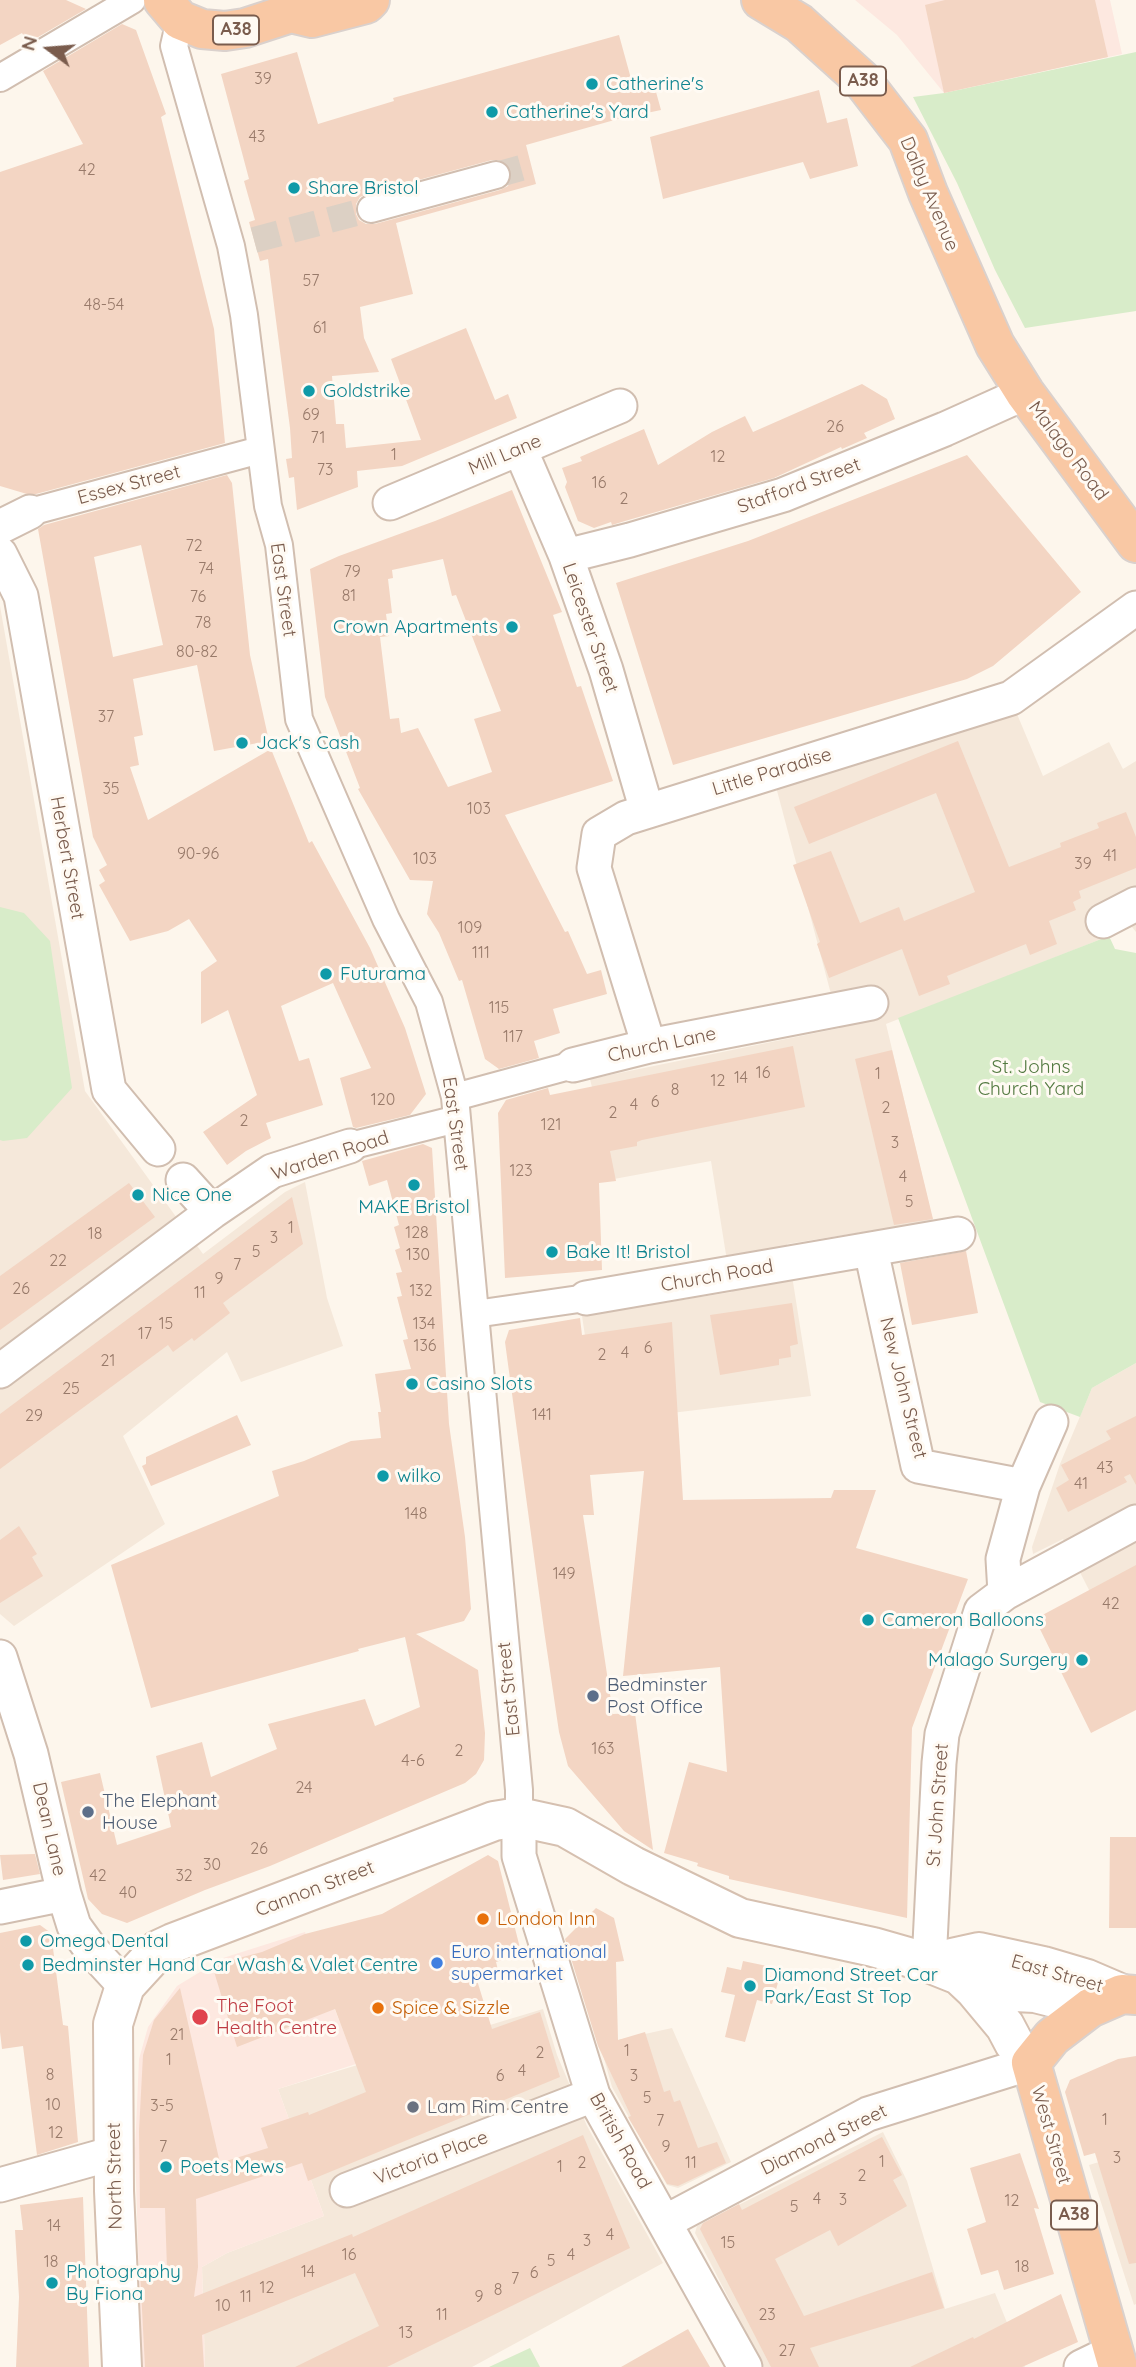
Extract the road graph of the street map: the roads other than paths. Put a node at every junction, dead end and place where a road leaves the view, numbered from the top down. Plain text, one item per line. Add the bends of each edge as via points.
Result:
1 (132, 0) edge
2 (370, 0) edge
3 (761, 0) edge
4 (301, 7) edge
5 (171, 10) edge
6 (0, 78) edge
7 (495, 175) tunnel mouth
8 (371, 209) tunnel mouth
9 (1024, 393) junction
10 (620, 406) dead end
11 (520, 449) junction
12 (260, 450) junction
13 (390, 503) dead end
14 (30, 512) joint
15 (0, 527) edge
16 (1136, 542) edge
17 (0, 555) edge
18 (566, 556) junction
19 (1136, 608) edge
20 (647, 811) junction
21 (1136, 904) edge
22 (1103, 921) dead end
23 (871, 1003) dead end
24 (649, 1046) junction
25 (573, 1065) joint
26 (456, 1108) junction
27 (350, 1146) joint
28 (158, 1149) dead end
29 (183, 1180) dead end
30 (212, 1212) junction
31 (958, 1234) dead end
32 (872, 1250) junction
33 (586, 1298) joint
34 (475, 1314) junction
35 (0, 1371) edge
36 (1051, 1422) dead end
37 (1023, 1486) junction
38 (1136, 1522) edge
39 (1005, 1593) junction
40 (0, 1657) edge
41 (519, 1817) junction
42 (64, 1894) junction
43 (0, 1907) edge
44 (929, 1963) junction
45 (125, 1986) junction
46 (975, 1990) junction
47 (1129, 1994) edge
48 (1031, 2063) junction
49 (593, 2095) junction
50 (114, 2153) junction
51 (0, 2185) edge
52 (347, 2190) dead end
53 (665, 2222) junction
54 (1103, 2362) edge
55 (122, 2367) edge
56 (746, 2367) edge

1 - 6 street
2 - 4 highway via 312,18
3 - 9 highway, Dalby Avenue / A38 via 799,23 861,79 908,140 995,345
4 - 5 highway, A38 via 225,31 202,29
5 - 12 street, East Street via 174,46 242,243 244,315
7 - 8 street
9 - 16 highway, Malago Road / A38
9 - 18 street, Stafford Street via 783,495
10 - 11 street, Mill Lane
11 - 13 street, Mill Lane
11 - 18 street, Leicester Street
12 - 14 street, Essex Street
12 - 26 street, East Street via 279,544 299,719 386,919 429,1002
14 - 15 street, Essex Street
17 - 28 street, Herbert Street via 21,596 109,1090
18 - 20 street, Leicester Street via 606,670
19 - 20 street, Little Paradise via 1011,698
20 - 24 street, Little Paradise via 599,834 594,868
21 - 22 street
23 - 24 street, Church Lane
24 - 25 street, Church Lane
25 - 26 street, Church Lane
26 - 27 street, Warden Road
26 - 34 street, East Street
27 - 30 street, Warden Road via 272,1171
29 - 30 street
30 - 35 street, Warden Road
31 - 32 street, Church Road
32 - 33 street, Church Road
32 - 37 street, New John Street via 918,1466
33 - 34 street, Church Road
34 - 41 street, East Street
36 - 37 street
37 - 39 street via 1003,1559
38 - 39 street, St John Street
39 - 44 street, St John Street via 981,1611 943,1734
40 - 42 street, Dean Lane via 31,1754
41 - 44 main road, East Street via 565,1827 740,1917
41 - 45 main road, Cannon Street via 494,1821 173,1943 158,1950
41 - 49 street, British Road via 519,1856
42 - 43 street
42 - 45 street, Dean Lane via 75,1926
44 - 46 main road, East Street via 959,1975
44 - 47 main road, East Street via 979,1952 1043,1966
45 - 50 main road, North Street via 113,2024
46 - 47 main road, East Street via 1059,1999
46 - 48 main road, East Street
47 - 48 highway via 1090,2008 1046,2043
48 - 53 street, Diamond Street via 868,2114
48 - 54 highway, West Street / A38
49 - 52 street, Victoria Place
49 - 53 street, British Road
50 - 51 street
50 - 55 main road, North Street
53 - 56 street, British Road

